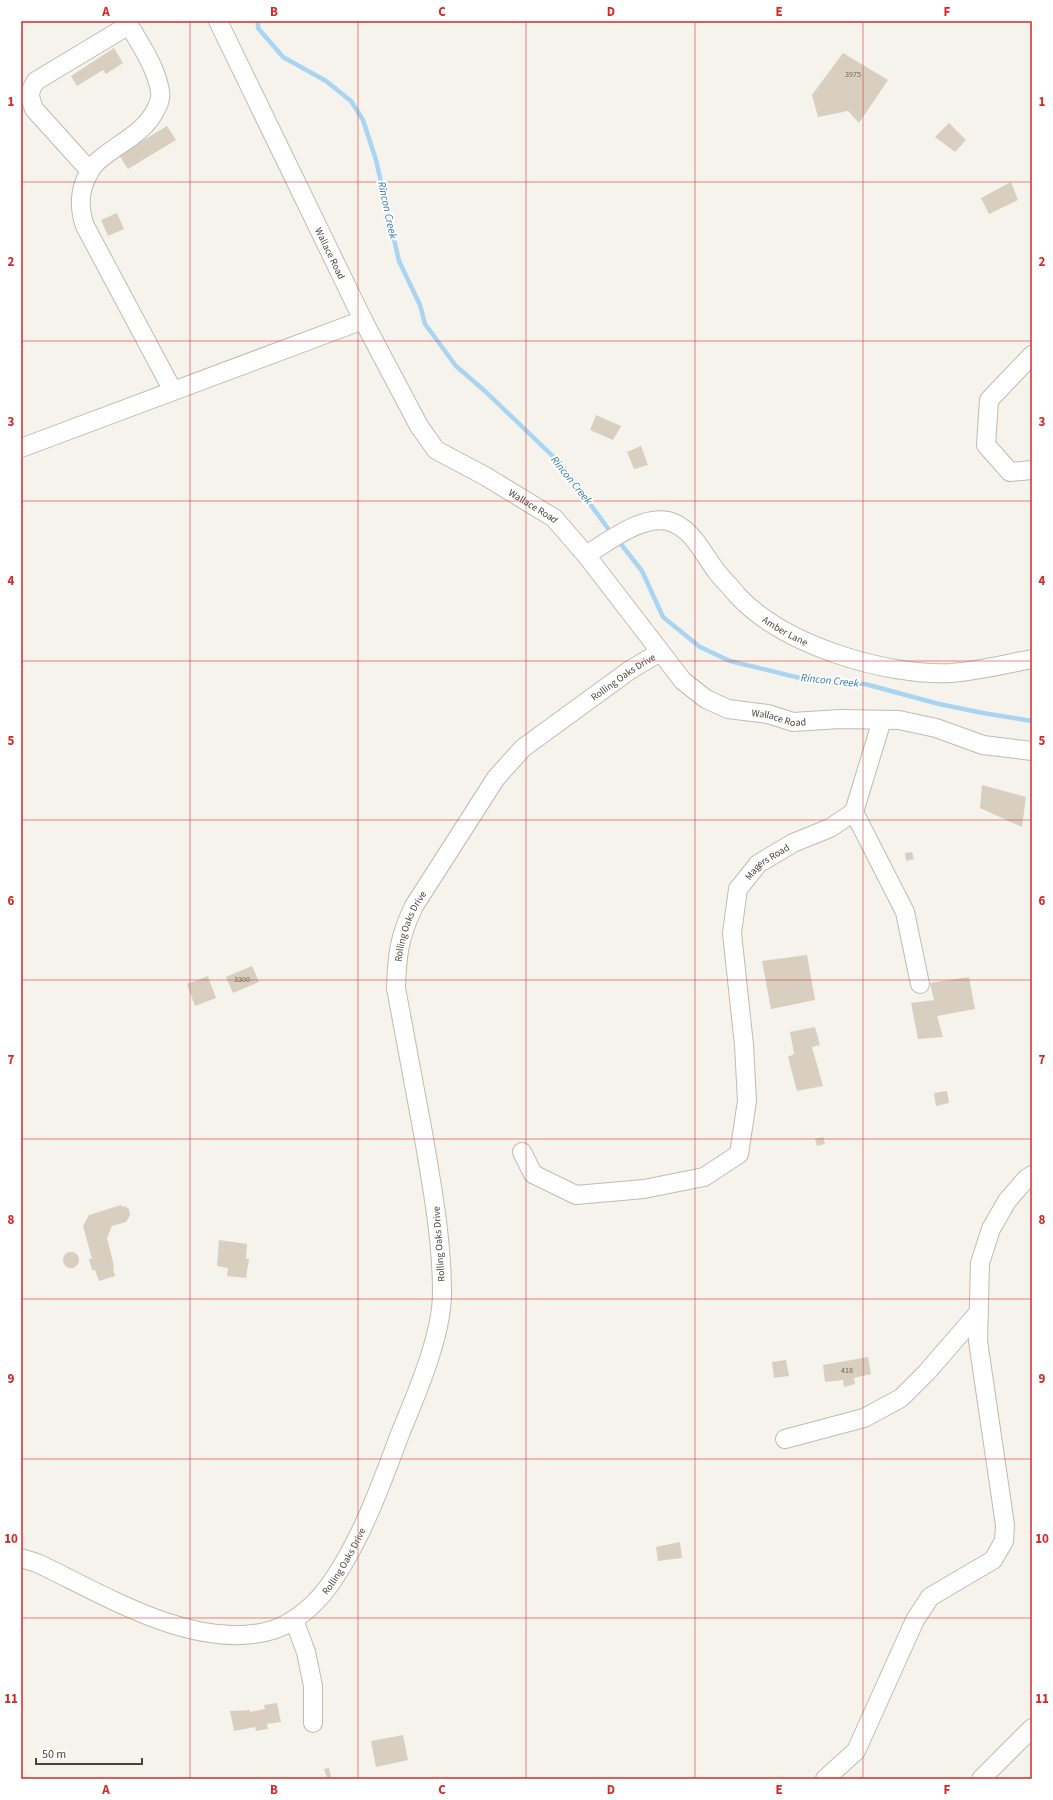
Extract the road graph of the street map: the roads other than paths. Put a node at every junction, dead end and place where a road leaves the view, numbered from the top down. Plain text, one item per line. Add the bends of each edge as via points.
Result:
1 (218, 21) edge
2 (133, 23) edge
3 (25, 84) edge
4 (90, 171) junction
5 (363, 320) junction
6 (1032, 355) edge
7 (173, 391) junction
8 (21, 448) edge
9 (1032, 470) edge
10 (586, 555) junction
11 (660, 652) junction
12 (1032, 659) edge
13 (882, 720) junction
14 (1032, 751) edge
15 (854, 812) junction
16 (920, 984) dead end
17 (522, 1152) dead end
18 (1032, 1175) edge
19 (979, 1312) junction
20 (785, 1439) dead end
21 (21, 1558) edge
22 (294, 1620) junction
23 (313, 1723) dead end
24 (1032, 1728) edge
25 (825, 1779) edge
26 (981, 1779) edge

1 - 5 street, Wallace Road
2 - 3 street via 36,81
2 - 4 street via 154,70 161,93 159,104 142,128 97,161
3 - 4 street via 34,109
4 - 7 street via 81,196 85,226
5 - 7 street
5 - 10 street, Wallace Road via 419,426 436,450 554,518
6 - 9 street via 990,400 986,445 1010,472
7 - 8 street
10 - 11 street, Wallace Road
10 - 12 street, Amber Lane via 647,521 659,520 676,524 692,535 717,572 753,609 807,642 849,658 892,669 951,673
11 - 13 street, Wallace Road via 683,681 706,699 728,709 768,714 793,722
11 - 22 street, Rolling Oaks Drive via 630,670 523,748 496,778 414,906 405,925 397,954 396,988 437,1209 442,1295 437,1329 421,1382 378,1490 348,1556 334,1579 312,1605
13 - 14 street, Wallace Road via 899,720 936,728 983,745
13 - 15 street
15 - 16 street via 905,912
15 - 17 street, Magers Road via 830,828 794,843 758,864 738,889 732,933 747,1100 739,1154 704,1177 644,1189 576,1195 533,1174
18 - 19 street via 1007,1201 991,1229 980,1263
19 - 20 street via 901,1398 864,1418
19 - 25 street via 978,1341 1005,1525 1004,1541 993,1560 930,1598 915,1620 856,1751
21 - 22 street, Rolling Oaks Drive via 37,1563 152,1618 201,1632 229,1635 267,1632
22 - 23 street via 306,1652 313,1686
24 - 26 street

